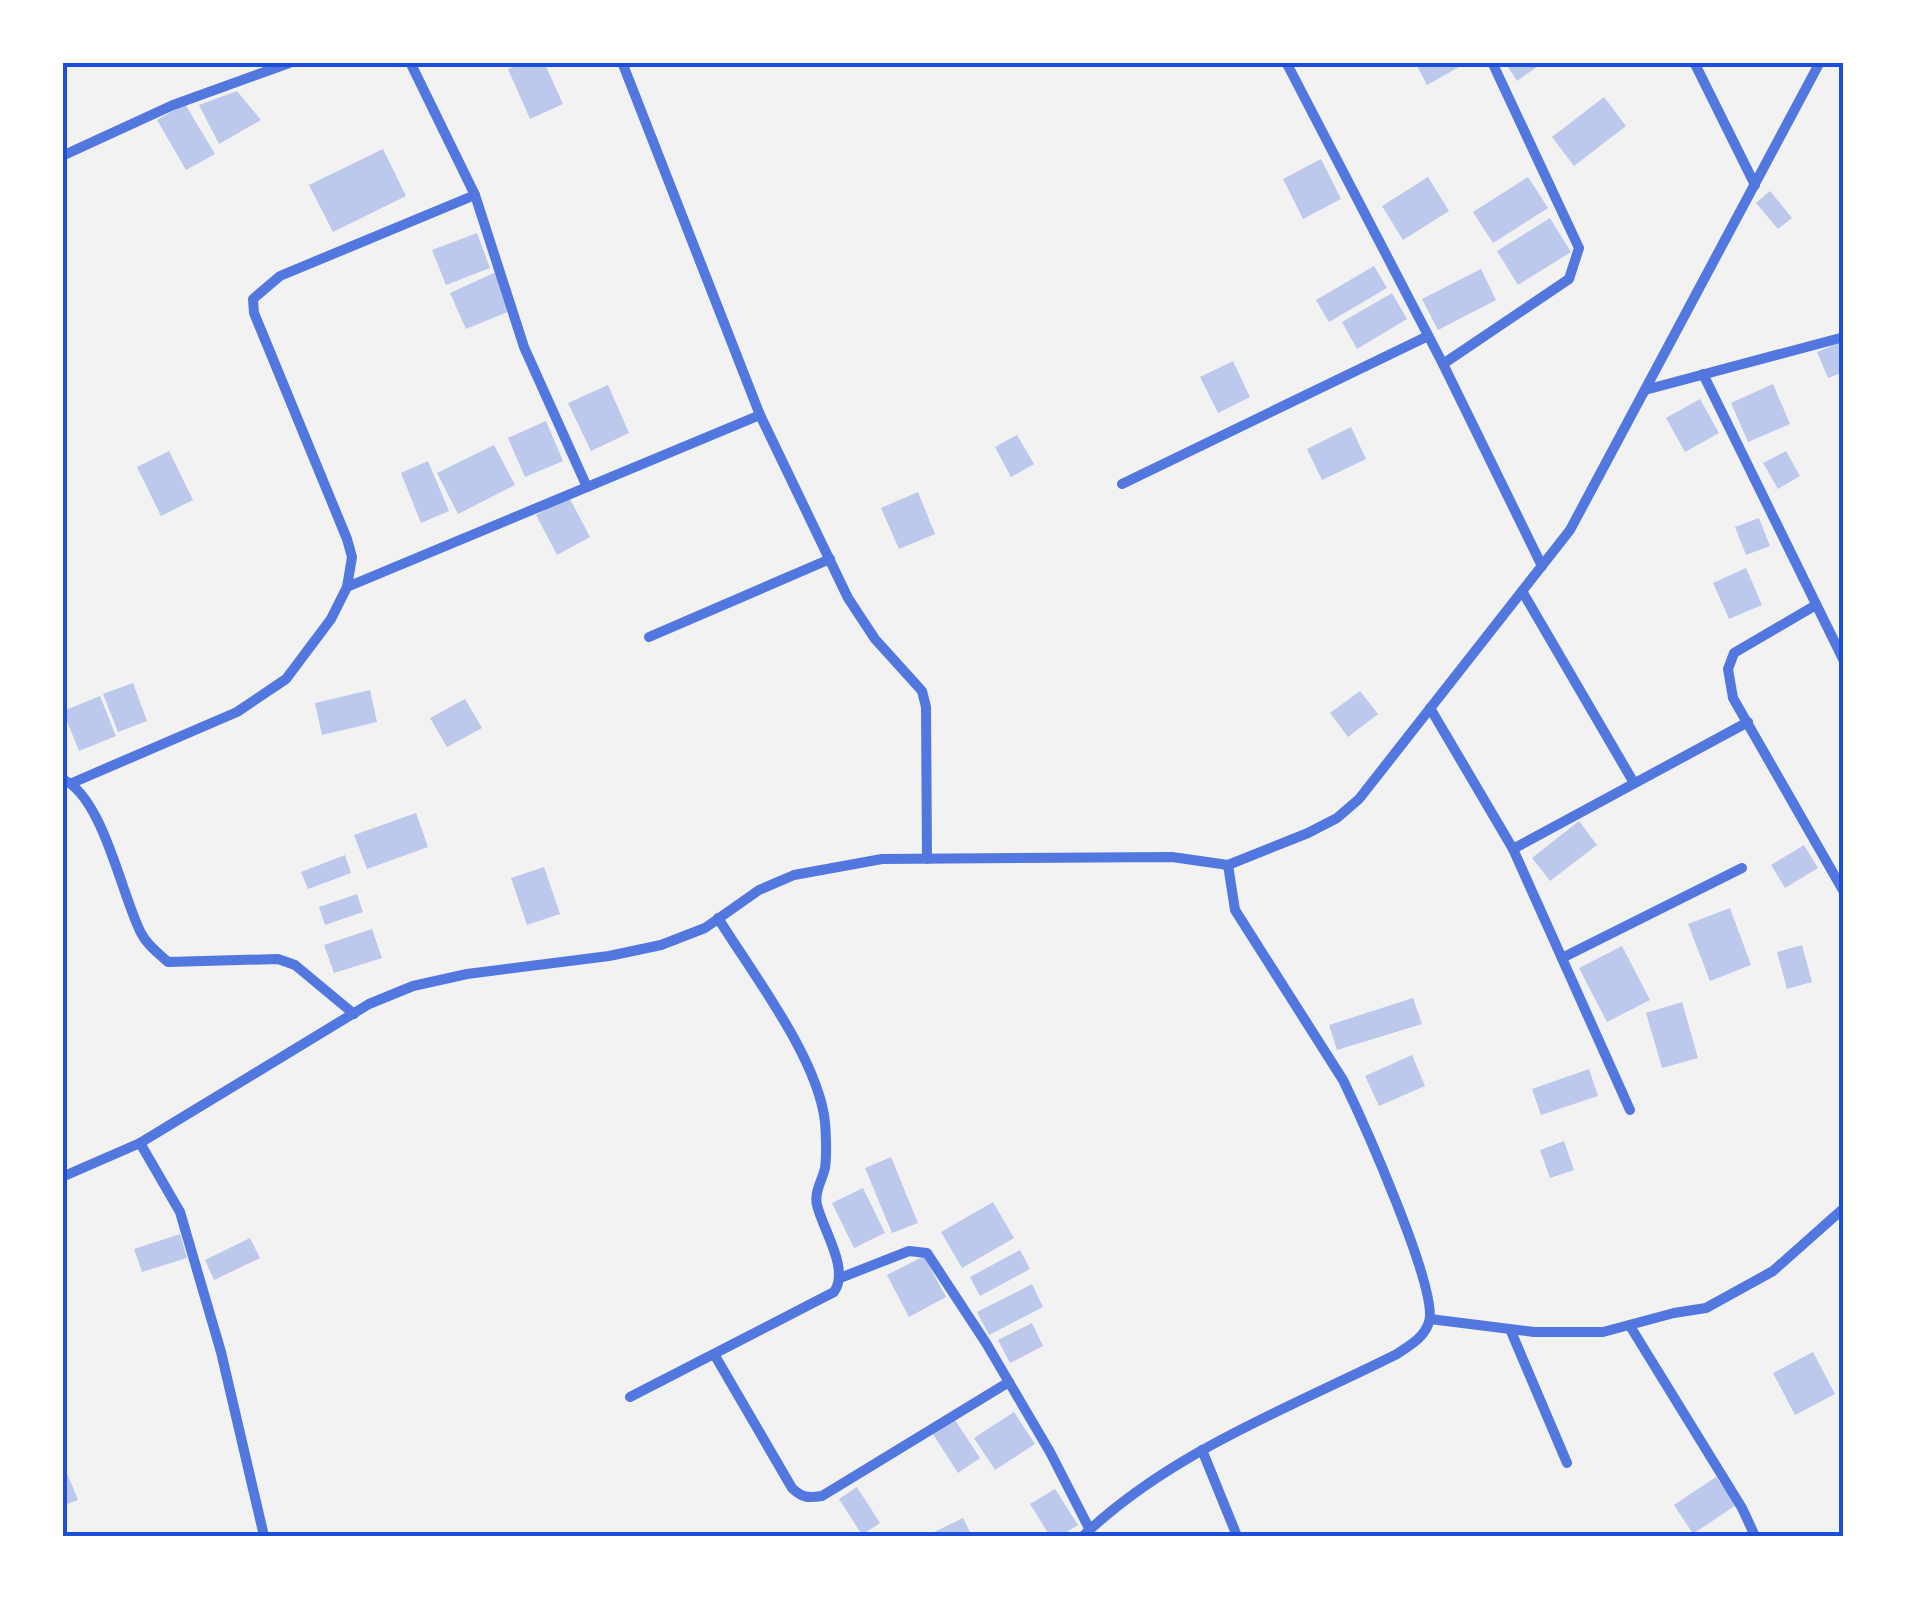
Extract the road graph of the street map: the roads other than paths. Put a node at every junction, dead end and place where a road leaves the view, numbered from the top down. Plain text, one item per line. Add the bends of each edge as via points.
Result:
1 (292, 62) edge
2 (410, 62) edge
3 (622, 62) edge
4 (1286, 62) edge
5 (1492, 62) edge
6 (1694, 62) edge
7 (1820, 62) edge
8 (62, 156) edge
9 (1754, 185) junction
10 (475, 196) junction
11 (1428, 336) junction
12 (1844, 336) edge
13 (1442, 364) junction
14 (1703, 374) junction
15 (1644, 390) junction
16 (760, 415) junction
17 (1122, 484) dead end
18 (586, 488) junction
19 (830, 558) junction
20 (1542, 566) junction
21 (346, 586) junction
22 (1522, 592) junction
23 (1816, 605) junction
24 (649, 637) dead end
25 (1844, 661) edge
26 (1430, 708) junction
27 (1748, 722) junction
28 (67, 781) edge
29 (1634, 783) junction
30 (1513, 849) junction
31 (926, 859) junction
32 (1228, 864) junction
33 (1742, 868) dead end
34 (1844, 892) edge
35 (718, 918) junction
36 (1562, 958) junction
37 (354, 1014) junction
38 (1630, 1110) dead end
39 (140, 1143) junction
40 (62, 1177) edge
41 (1844, 1208) edge
42 (840, 1278) junction
43 (1430, 1319) junction
44 (1630, 1326) junction
45 (1510, 1329) junction
46 (714, 1354) junction
47 (1010, 1382) junction
48 (630, 1397) dead end
49 (1202, 1450) junction
50 (1566, 1463) dead end
51 (1087, 1533) edge
52 (264, 1536) edge
53 (1237, 1536) edge
54 (1755, 1536) edge

1 - 8 street via 173,104
2 - 10 street
3 - 16 street
4 - 11 street
5 - 13 street via 1579,248 1578,261 1569,279
6 - 9 street
7 - 9 street
9 - 15 street
10 - 18 street via 524,346
10 - 21 street via 280,276 253,299 347,539 352,557
11 - 13 street
11 - 17 street
12 - 14 street
13 - 20 street
14 - 15 street
14 - 23 street
15 - 20 street via 1570,530
16 - 18 street
16 - 19 street
18 - 21 street
19 - 24 street
19 - 31 street via 875,639 922,691
20 - 22 street
21 - 28 street via 331,619 286,680 264,696
22 - 26 street
22 - 29 street
23 - 25 street
23 - 27 street via 1734,653 1728,669 1733,698
26 - 30 street
26 - 32 street via 1338,818
27 - 29 street
27 - 34 street
28 - 37 street via 85,796 142,936 168,962 278,959
29 - 30 street
30 - 36 street
31 - 32 street via 1172,857
31 - 35 street via 794,875
32 - 43 street via 1235,910 1358,1110 1425,1280
33 - 36 street
35 - 37 street via 661,944 609,956 413,986
35 - 42 street via 817,1089 825,1166 816,1198
36 - 38 street
37 - 39 street
39 - 40 street
39 - 52 street via 180,1212
41 - 44 street via 1748,1287 1706,1308
42 - 46 street via 834,1292
42 - 47 street via 909,1251 927,1253
43 - 45 street
43 - 49 street via 1420,1339 1397,1354
44 - 45 street via 1603,1332
44 - 54 street
45 - 50 street
46 - 47 street via 792,1488 808,1498 822,1496
46 - 48 street
47 - 51 street
49 - 51 street
49 - 53 street

